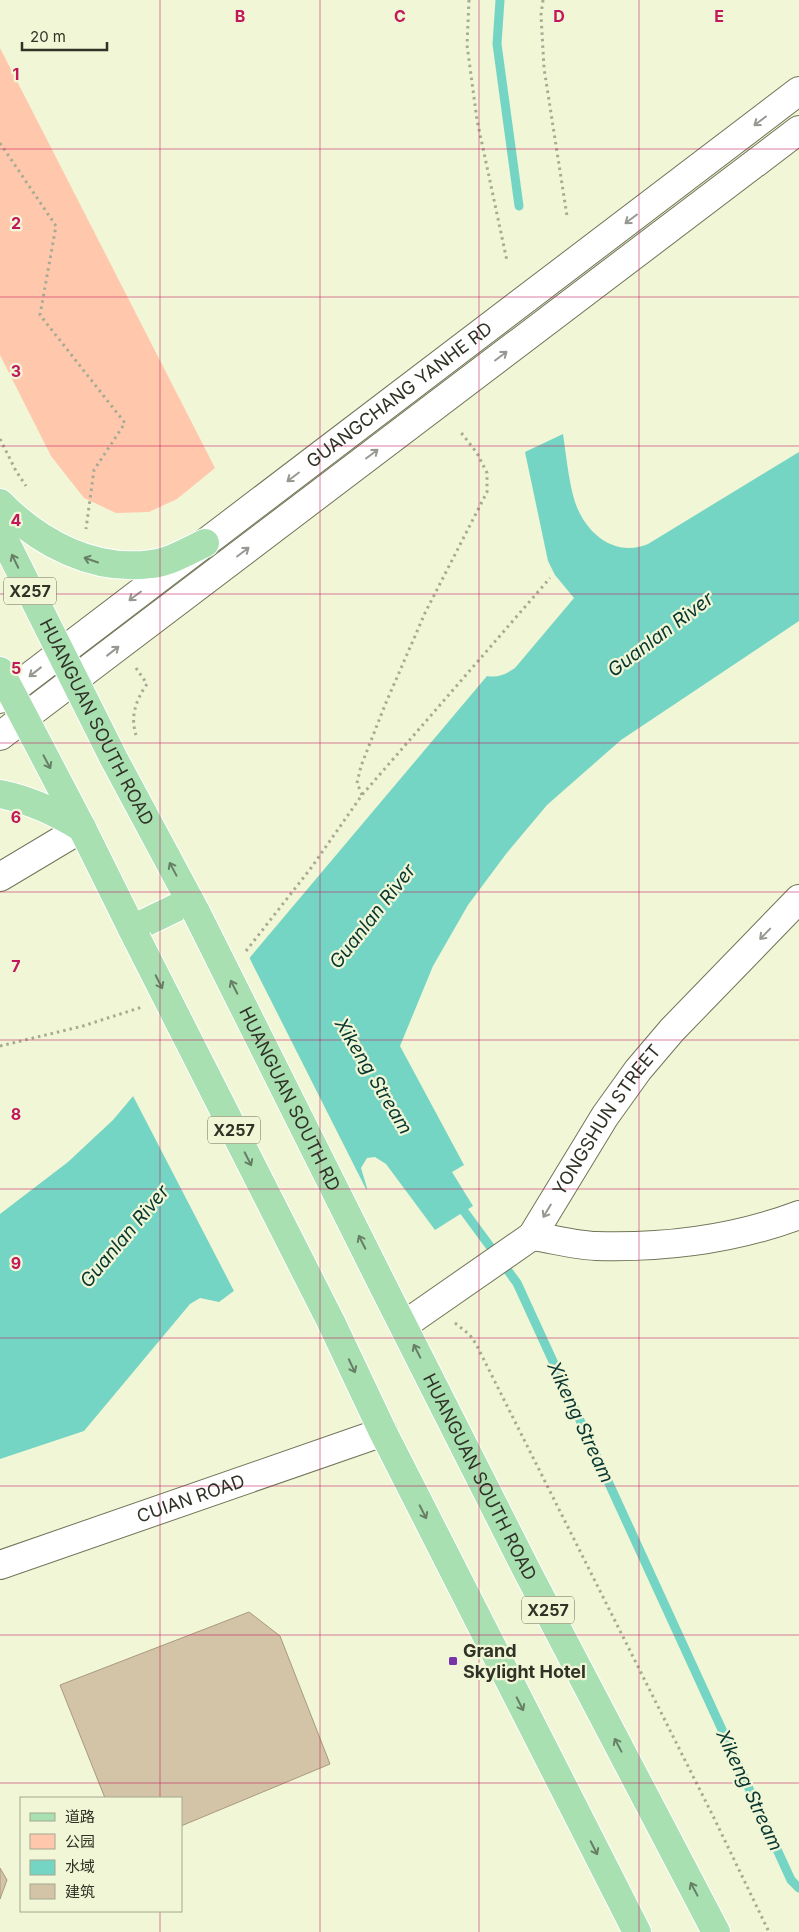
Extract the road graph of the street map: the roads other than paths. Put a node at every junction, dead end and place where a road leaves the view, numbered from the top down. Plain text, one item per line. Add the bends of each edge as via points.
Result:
1 (799, 92) edge
2 (799, 130) edge
3 (0, 503) edge
4 (0, 531) edge
5 (205, 544) junction
6 (60, 652) junction
7 (75, 681) junction
8 (3, 687) edge
9 (24, 718) junction
10 (0, 736) edge
11 (0, 794) edge
12 (82, 828) junction
13 (0, 877) edge
14 (799, 899) edge
15 (193, 907) junction
16 (134, 934) junction
17 (799, 1216) edge
18 (523, 1242) junction
19 (384, 1286) joint
20 (404, 1325) junction
21 (383, 1432) junction
22 (0, 1565) edge
23 (637, 1932) edge
24 (716, 1932) edge

1 -> 5 street, GUANGCHANG YANHE RD
7 -> 2 street, GUANGCHANG YANHE RD
5 -> 3 main road via 153,564 126,566 98,562 47,541
6 -> 4 main road, HUANGUAN SOUTH ROAD / X257
5 -> 6 street, GUANGCHANG YANHE RD
6 - 7 main road, HUANGUAN SOUTH ROAD / X257
6 -> 8 street, GUANGCHANG YANHE RD
7 - 9 street, GUANGCHANG YANHE RD
15 -> 7 main road, HUANGUAN SOUTH ROAD / X257
8 - 9 main road, X257
9 - 10 street, GUANGCHANG YANHE RD
9 -> 12 main road, X257
11 - 12 main road via 46,808
12 - 13 street
12 - 16 main road, X257
14 -> 18 street, YONGSHUN STREET via 672,1030 638,1070
15 - 16 main road
19 -> 15 main road, HUANGUAN SOUTH RD / X257, bridge
16 -> 21 main road, X257, bridge via 331,1322
17 - 18 street via 711,1239 658,1244 595,1246
18 - 20 street, YONGSHUN STREET
19 - 20 main road, HUANGUAN SOUTH ROAD / X257
24 -> 20 main road, HUANGUAN SOUTH ROAD / X257 via 523,1562
21 - 22 street, CUIAN ROAD
21 -> 23 main road, X257

